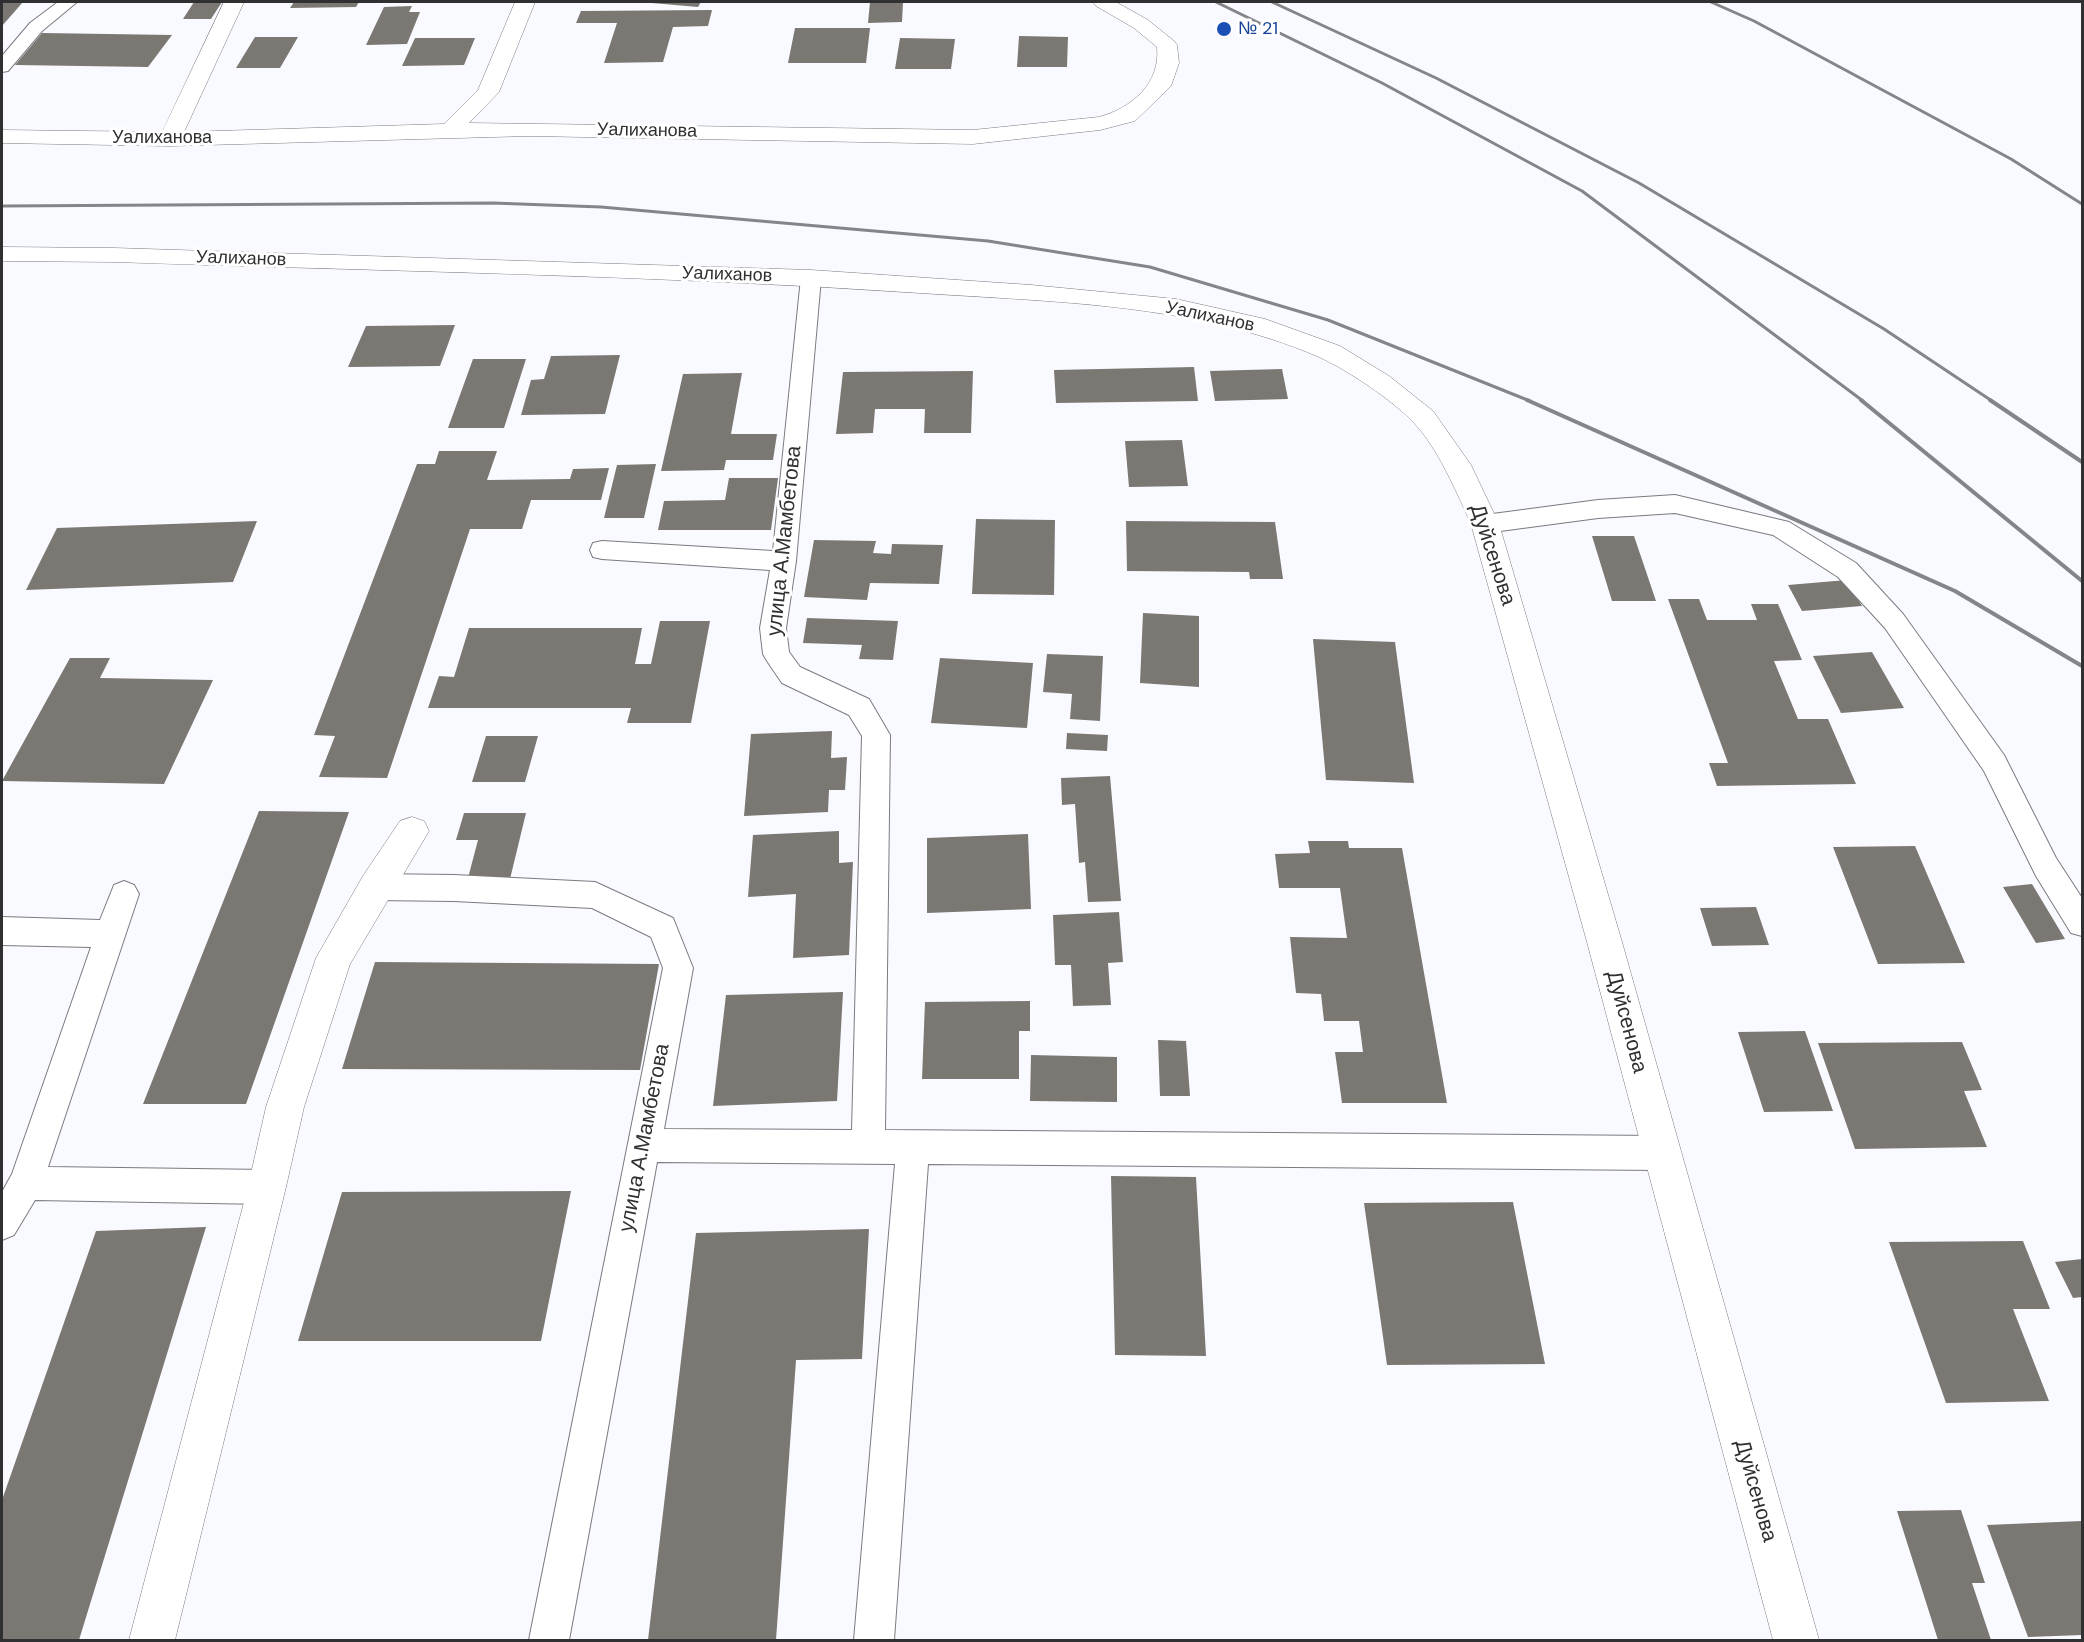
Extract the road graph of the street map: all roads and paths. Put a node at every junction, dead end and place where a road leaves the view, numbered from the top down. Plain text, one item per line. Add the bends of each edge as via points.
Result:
1 (68, 2) edge
2 (234, 2) edge
3 (525, 2) edge
4 (1103, 2) edge
5 (2, 67) edge
6 (450, 130) junction
7 (2, 137) edge
8 (170, 140) junction
9 (2, 254) edge
10 (811, 278) junction
11 (1424, 417) joint
12 (1485, 524) junction
13 (602, 550) dead end
14 (784, 561) junction
15 (412, 831) dead end
16 (375, 887) junction
17 (124, 894) dead end
18 (2082, 923) edge
19 (2, 931) edge
20 (109, 934) junction
21 (644, 1145) junction
22 (868, 1147) junction
23 (913, 1147) junction
24 (1661, 1153) junction
25 (26, 1184) junction
26 (267, 1187) junction
27 (2, 1223) edge
28 (152, 1641) edge
29 (549, 1641) edge
30 (874, 1641) edge
31 (1796, 1641) edge

1 - 5 lane via 36,27
2 - 8 street
3 - 6 street via 488,92
4 - 6 street, Уалиханова via 1167,45 1169,63 1160,86 1127,116 1100,123 973,137
6 - 8 street, Уалиханова
7 - 8 street, Уалиханова
9 - 10 street, Уалиханов
10 - 11 street, Уалиханов via 1176,307 1245,323 1331,352 1380,382
10 - 14 lane, улица А.Мамбетова
11 - 12 street, Дуйсенова via 1461,472
12 - 18 lane via 1598,509 1675,504 1780,528 1847,570 1894,621 1994,763 2046,867
12 - 24 street, Дуйсенова via 1590,888
13 - 14 lane
14 - 22 lane, улица А.Мамбетова via 773,628 776,654 791,675 859,707 876,735
15 - 16 street
16 - 21 lane, улица А.Мамбетова via 595,895 662,928 678,968
16 - 26 street via 334,958 285,1107
17 - 20 lane
19 - 20 lane
20 - 25 lane
21 - 22 lane
21 - 29 lane, улица А.Мамбетова
22 - 23 lane
23 - 24 lane
23 - 30 lane
24 - 31 street, Дуйсенова
25 - 26 lane
25 - 27 lane
26 - 28 street

